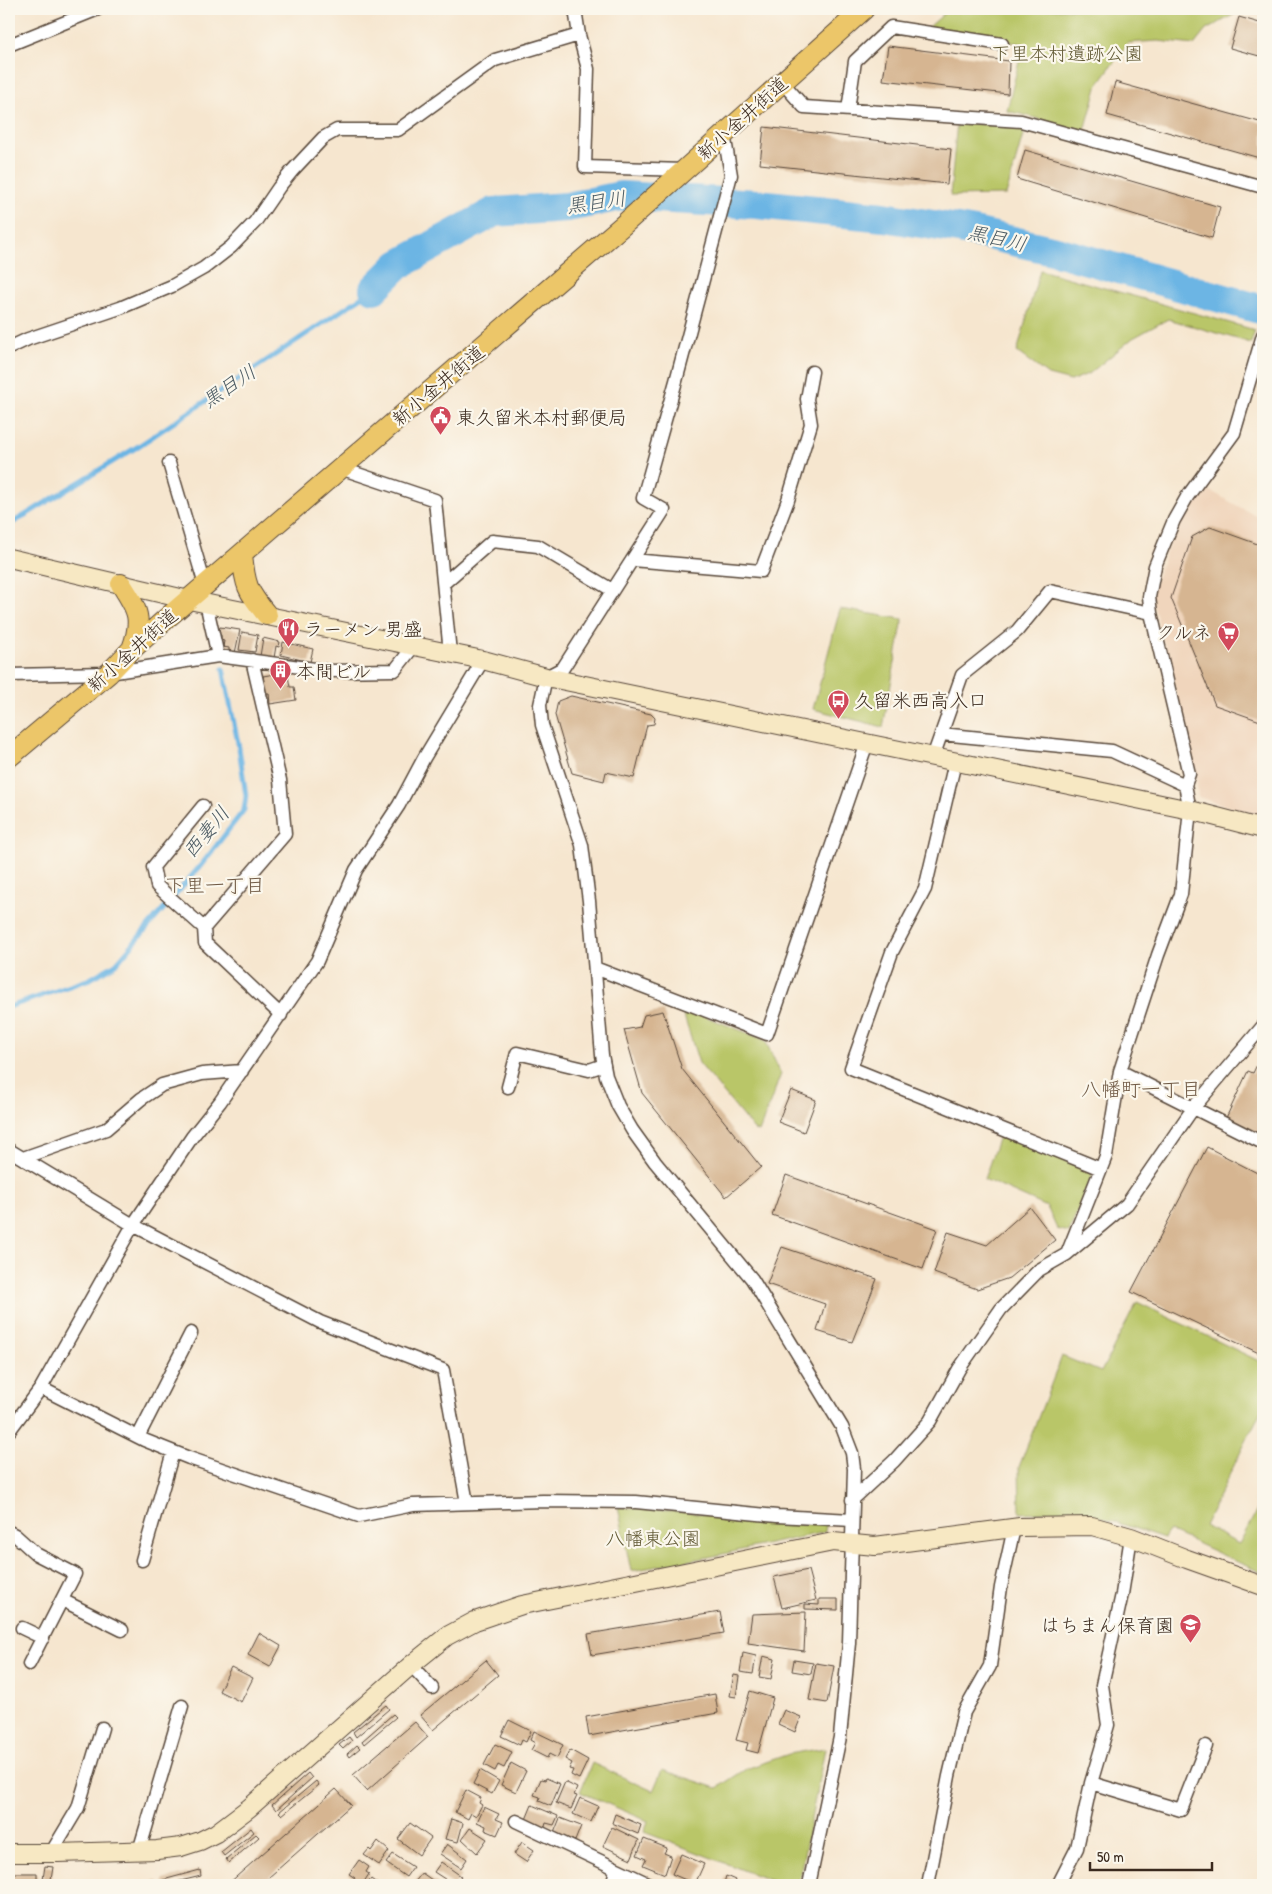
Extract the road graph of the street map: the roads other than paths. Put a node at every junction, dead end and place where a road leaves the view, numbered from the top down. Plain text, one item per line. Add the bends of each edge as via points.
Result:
1 (98, 9) edge
2 (575, 9) edge
3 (864, 9) edge
4 (579, 35) junction
5 (1002, 44) dead end
6 (9, 45) edge
7 (782, 82) junction
8 (848, 110) junction
9 (724, 134) junction
10 (678, 175) junction
11 (1263, 187) edge
12 (1263, 335) edge
13 (9, 348) edge
14 (812, 372) dead end
15 (169, 463) dead end
16 (340, 468) junction
17 (242, 554) junction
18 (9, 558) edge
19 (632, 560) junction
20 (444, 582) junction
21 (121, 584) junction
22 (612, 590) junction
23 (200, 596) junction
24 (1151, 613) junction
25 (268, 615) junction
26 (413, 647) junction
27 (132, 649) junction
28 (450, 653) junction
29 (218, 656) junction
30 (252, 660) junction
31 (483, 660) junction
32 (109, 673) junction
33 (9, 675) edge
34 (546, 677) junction
35 (941, 734) junction
36 (867, 743) junction
37 (9, 757) edge
38 (933, 757) junction
39 (955, 762) junction
40 (1185, 785) junction
41 (203, 806) dead end
42 (1190, 810) junction
43 (1263, 829) edge
44 (204, 928) junction
45 (594, 968) junction
46 (281, 1015) junction
47 (1263, 1026) edge
48 (604, 1065) junction
49 (242, 1071) junction
50 (1120, 1071) junction
51 (508, 1087) dead end
52 (1194, 1108) junction
53 (1263, 1143) edge
54 (9, 1150) edge
55 (22, 1158) junction
56 (1101, 1169) junction
57 (133, 1226) junction
58 (1067, 1254) junction
59 (191, 1333) dead end
60 (41, 1388) junction
61 (9, 1431) edge
62 (138, 1437) junction
63 (174, 1452) junction
64 (852, 1500) junction
65 (467, 1503) junction
66 (852, 1520) junction
67 (1014, 1528) junction
68 (9, 1532) edge
69 (1131, 1537) junction
70 (852, 1543) junction
71 (142, 1560) dead end
72 (1263, 1586) edge
73 (62, 1600) junction
74 (22, 1628) dead end
75 (122, 1630) dead end
76 (43, 1638) junction
77 (29, 1664) dead end
78 (412, 1665) junction
79 (432, 1688) dead end
80 (182, 1706) dead end
81 (102, 1728) dead end
82 (1206, 1746) dead end
83 (1091, 1783) junction
84 (516, 1821) dead end
85 (139, 1851) junction
86 (9, 1853) edge
87 (51, 1853) junction
88 (616, 1870) junction
89 (612, 1885) edge
90 (651, 1885) edge
91 (809, 1885) edge
92 (928, 1885) edge
93 (1058, 1885) edge

1 - 6 street
2 - 4 street
3 - 7 main road, 新小金井街道
4 - 10 street via 588,69 585,168
4 - 13 street via 494,60 398,130 338,130 324,138 292,171 255,222 231,247 204,268 129,304
5 - 8 street via 891,27 855,60
7 - 8 street via 804,107
7 - 9 main road, 新小金井街道
8 - 11 street via 1021,121
9 - 10 main road, 新小金井街道
9 - 19 street via 731,174 642,498 664,510
10 - 16 main road, 新小金井街道
12 - 24 street via 1234,433 1187,497 1155,566 1149,597
14 - 19 street via 807,399 811,424 788,500 761,571
15 - 23 street
16 - 17 main road, 新小金井街道
16 - 20 street via 435,500
17 - 23 main road, 新小金井街道
17 - 25 main road via 244,581 251,596
18 - 21 street
19 - 22 street
20 - 22 street via 492,541 538,546
20 - 28 street
21 - 23 street
21 - 27 main road via 137,616 138,631
22 - 34 street via 563,668
23 - 25 street
23 - 27 main road, 新小金井街道
23 - 29 street
24 - 35 street via 1050,591 1017,631 962,676
24 - 40 street via 1189,774
25 - 26 street
26 - 28 street
26 - 30 street via 395,670 330,671
27 - 32 main road, 新小金井街道
28 - 31 street
29 - 30 street
29 - 32 street
30 - 44 street via 280,780 285,834
31 - 34 street
31 - 46 street via 399,805 356,870 318,961
32 - 33 street
32 - 37 main road, 新小金井街道
34 - 36 street
34 - 45 street via 540,705 542,725 582,845
35 - 38 street
35 - 40 street via 1112,752
36 - 38 street
36 - 45 street via 767,1034
38 - 39 street
39 - 42 street
39 - 56 street via 925,889 892,952 851,1068
40 - 42 street
41 - 44 street via 153,867 157,886
42 - 43 street
42 - 50 street via 1181,894
44 - 46 street via 205,943
45 - 48 street
46 - 49 street
47 - 52 street
48 - 51 street via 589,1070 517,1053
48 - 64 street via 618,1106 632,1130 752,1279 842,1427 852,1453
49 - 55 street via 202,1074 162,1085 106,1129
49 - 57 street via 192,1137
50 - 52 street
50 - 56 street
52 - 53 street
52 - 58 street via 1127,1204
54 - 55 street
55 - 57 street
56 - 58 street
57 - 60 street
57 - 65 street via 320,1322 443,1370
58 - 64 street via 1039,1270 999,1312 959,1369 930,1421
59 - 62 street
60 - 61 street
60 - 62 street
62 - 63 street
63 - 65 street via 359,1516 412,1504
63 - 71 street
64 - 66 street
65 - 66 street via 636,1502
66 - 70 street
67 - 69 street via 1078,1524
67 - 70 street via 875,1546
67 - 92 street via 1001,1587 990,1666 964,1712 948,1776
68 - 73 street via 36,1554 75,1574
69 - 72 street
69 - 83 street via 1102,1685 1108,1725
70 - 78 street via 824,1544 522,1605 447,1636
70 - 91 street via 849,1643 840,1738
73 - 75 street
73 - 76 street
74 - 76 street
76 - 77 street
78 - 79 street
78 - 85 street via 216,1833 181,1847
80 - 85 street
81 - 87 street via 78,1808
82 - 83 street via 1181,1810
83 - 93 street via 1077,1848
84 - 88 street
85 - 87 street
86 - 87 street
88 - 89 street
88 - 90 street

